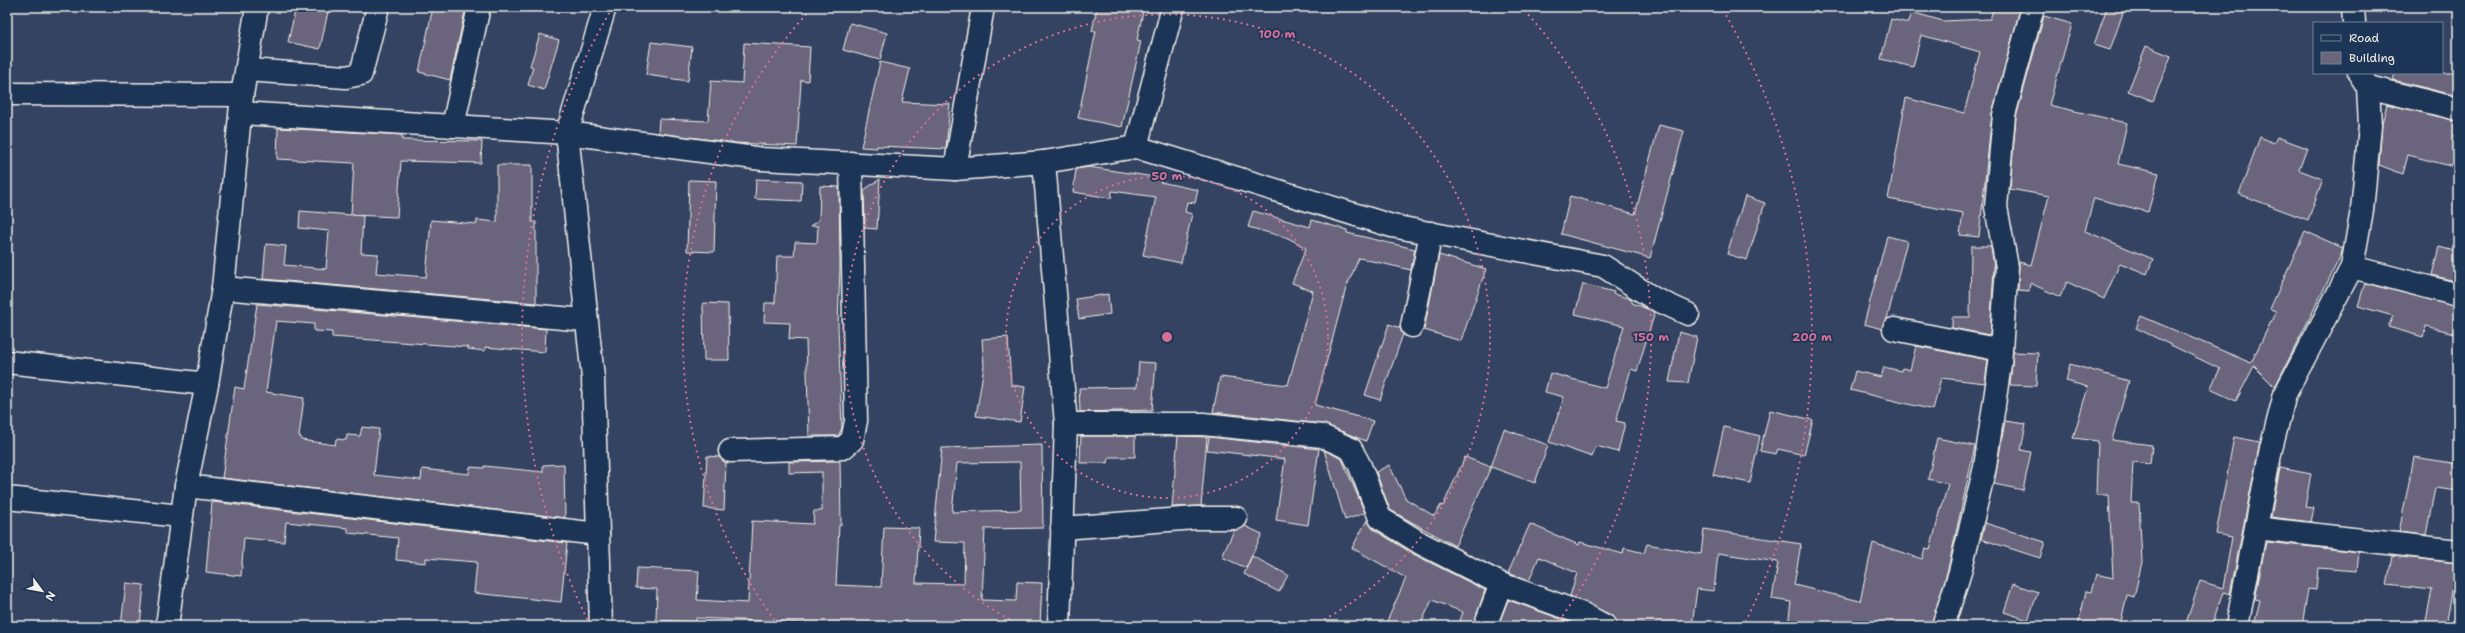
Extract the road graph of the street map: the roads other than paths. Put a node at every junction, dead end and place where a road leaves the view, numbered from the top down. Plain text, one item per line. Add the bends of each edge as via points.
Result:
1 (257, 7) edge
2 (378, 7) edge
3 (479, 7) edge
4 (605, 7) edge
5 (983, 7) edge
6 (1173, 7) edge
7 (2033, 7) edge
8 (2354, 7) edge
9 (2354, 22) edge
10 (247, 70) junction
11 (2364, 80) edge
12 (7, 94) edge
13 (242, 104) junction
14 (2458, 109) edge
15 (453, 126) junction
16 (568, 133) junction
17 (1136, 147) junction
18 (1044, 162) junction
19 (851, 163) junction
20 (955, 169) junction
21 (1431, 233) junction
22 (2352, 267) junction
23 (223, 288) junction
24 (2458, 295) edge
25 (1688, 314) dead end
26 (585, 320) junction
27 (1412, 326) dead end
28 (1894, 329) dead end
29 (2001, 350) junction
30 (7, 362) edge
31 (207, 384) junction
32 (1066, 424) junction
33 (730, 451) dead end
34 (186, 486) junction
35 (7, 498) edge
36 (181, 516) junction
37 (1236, 518) dead end
38 (1062, 528) junction
39 (2256, 528) junction
40 (598, 534) junction
41 (2458, 551) edge
42 (1501, 584) junction
43 (167, 626) edge
44 (600, 626) edge
45 (1059, 626) edge
46 (1485, 626) edge
47 (1605, 626) edge
48 (1943, 626) edge
49 (2238, 626) edge

1 - 10 street
2 - 10 street via 361,74 346,77
3 - 15 street
4 - 16 street
5 - 20 street
6 - 17 street
7 - 29 street via 2004,115 1996,207 2007,267
8 - 9 street
10 - 13 street
11 - 14 street
11 - 22 street via 2370,126 2364,195
12 - 13 street
13 - 15 street
13 - 23 street
15 - 16 street
16 - 19 street via 762,158
16 - 26 street
17 - 18 street
17 - 21 street via 1392,226
18 - 20 street
18 - 32 street
19 - 20 street
19 - 33 street via 856,421 854,436 843,448
21 - 25 street via 1603,266 1653,298
21 - 27 street
22 - 24 street
22 - 39 street via 2285,394 2271,449
23 - 26 street
23 - 31 street
26 - 40 street via 593,378
28 - 29 street
29 - 48 street via 1985,468 1960,572
30 - 31 street
31 - 34 street
32 - 38 street
32 - 42 street via 1203,424 1322,436 1351,449 1380,518 1422,544
34 - 36 street
34 - 40 street
35 - 36 street
36 - 43 street
37 - 38 street via 1196,518
38 - 45 street
39 - 41 street
39 - 49 street
40 - 44 street
42 - 46 street
42 - 47 street via 1584,614

